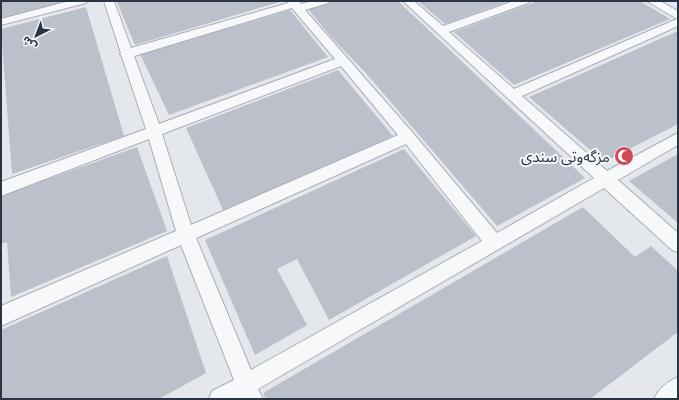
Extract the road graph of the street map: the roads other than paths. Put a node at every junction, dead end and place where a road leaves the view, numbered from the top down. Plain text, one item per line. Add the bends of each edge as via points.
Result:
1 (82, 1) edge
2 (109, 1) edge
3 (324, 1) edge
4 (408, 1) edge
5 (524, 1) edge
6 (652, 1) edge
7 (295, 4) edge
8 (678, 16) edge
9 (1, 22) edge
10 (678, 22) edge
11 (441, 31) junction
12 (126, 54) junction
13 (342, 61) junction
14 (512, 95) junction
15 (154, 131) junction
16 (408, 137) junction
17 (678, 138) edge
18 (605, 178) junction
19 (1, 185) edge
20 (1, 189) edge
21 (186, 236) junction
22 (494, 242) junction
23 (678, 244) edge
24 (1, 316) edge
25 (678, 388) edge
26 (250, 392) edge
27 (220, 399) edge
28 (665, 399) edge

1 - 9 street
2 - 12 street
3 - 7 street
4 - 11 street
5 - 11 street
6 - 8 street
7 - 12 street
7 - 13 street
10 - 14 street
11 - 14 street
12 - 15 street
13 - 15 street
13 - 16 street
14 - 18 street
15 - 20 street
15 - 21 street
16 - 21 street
16 - 22 street
17 - 18 street
18 - 22 street
18 - 23 street
19 - 20 street
21 - 24 street
21 - 26 street
22 - 26 street
25 - 28 street
26 - 27 street

